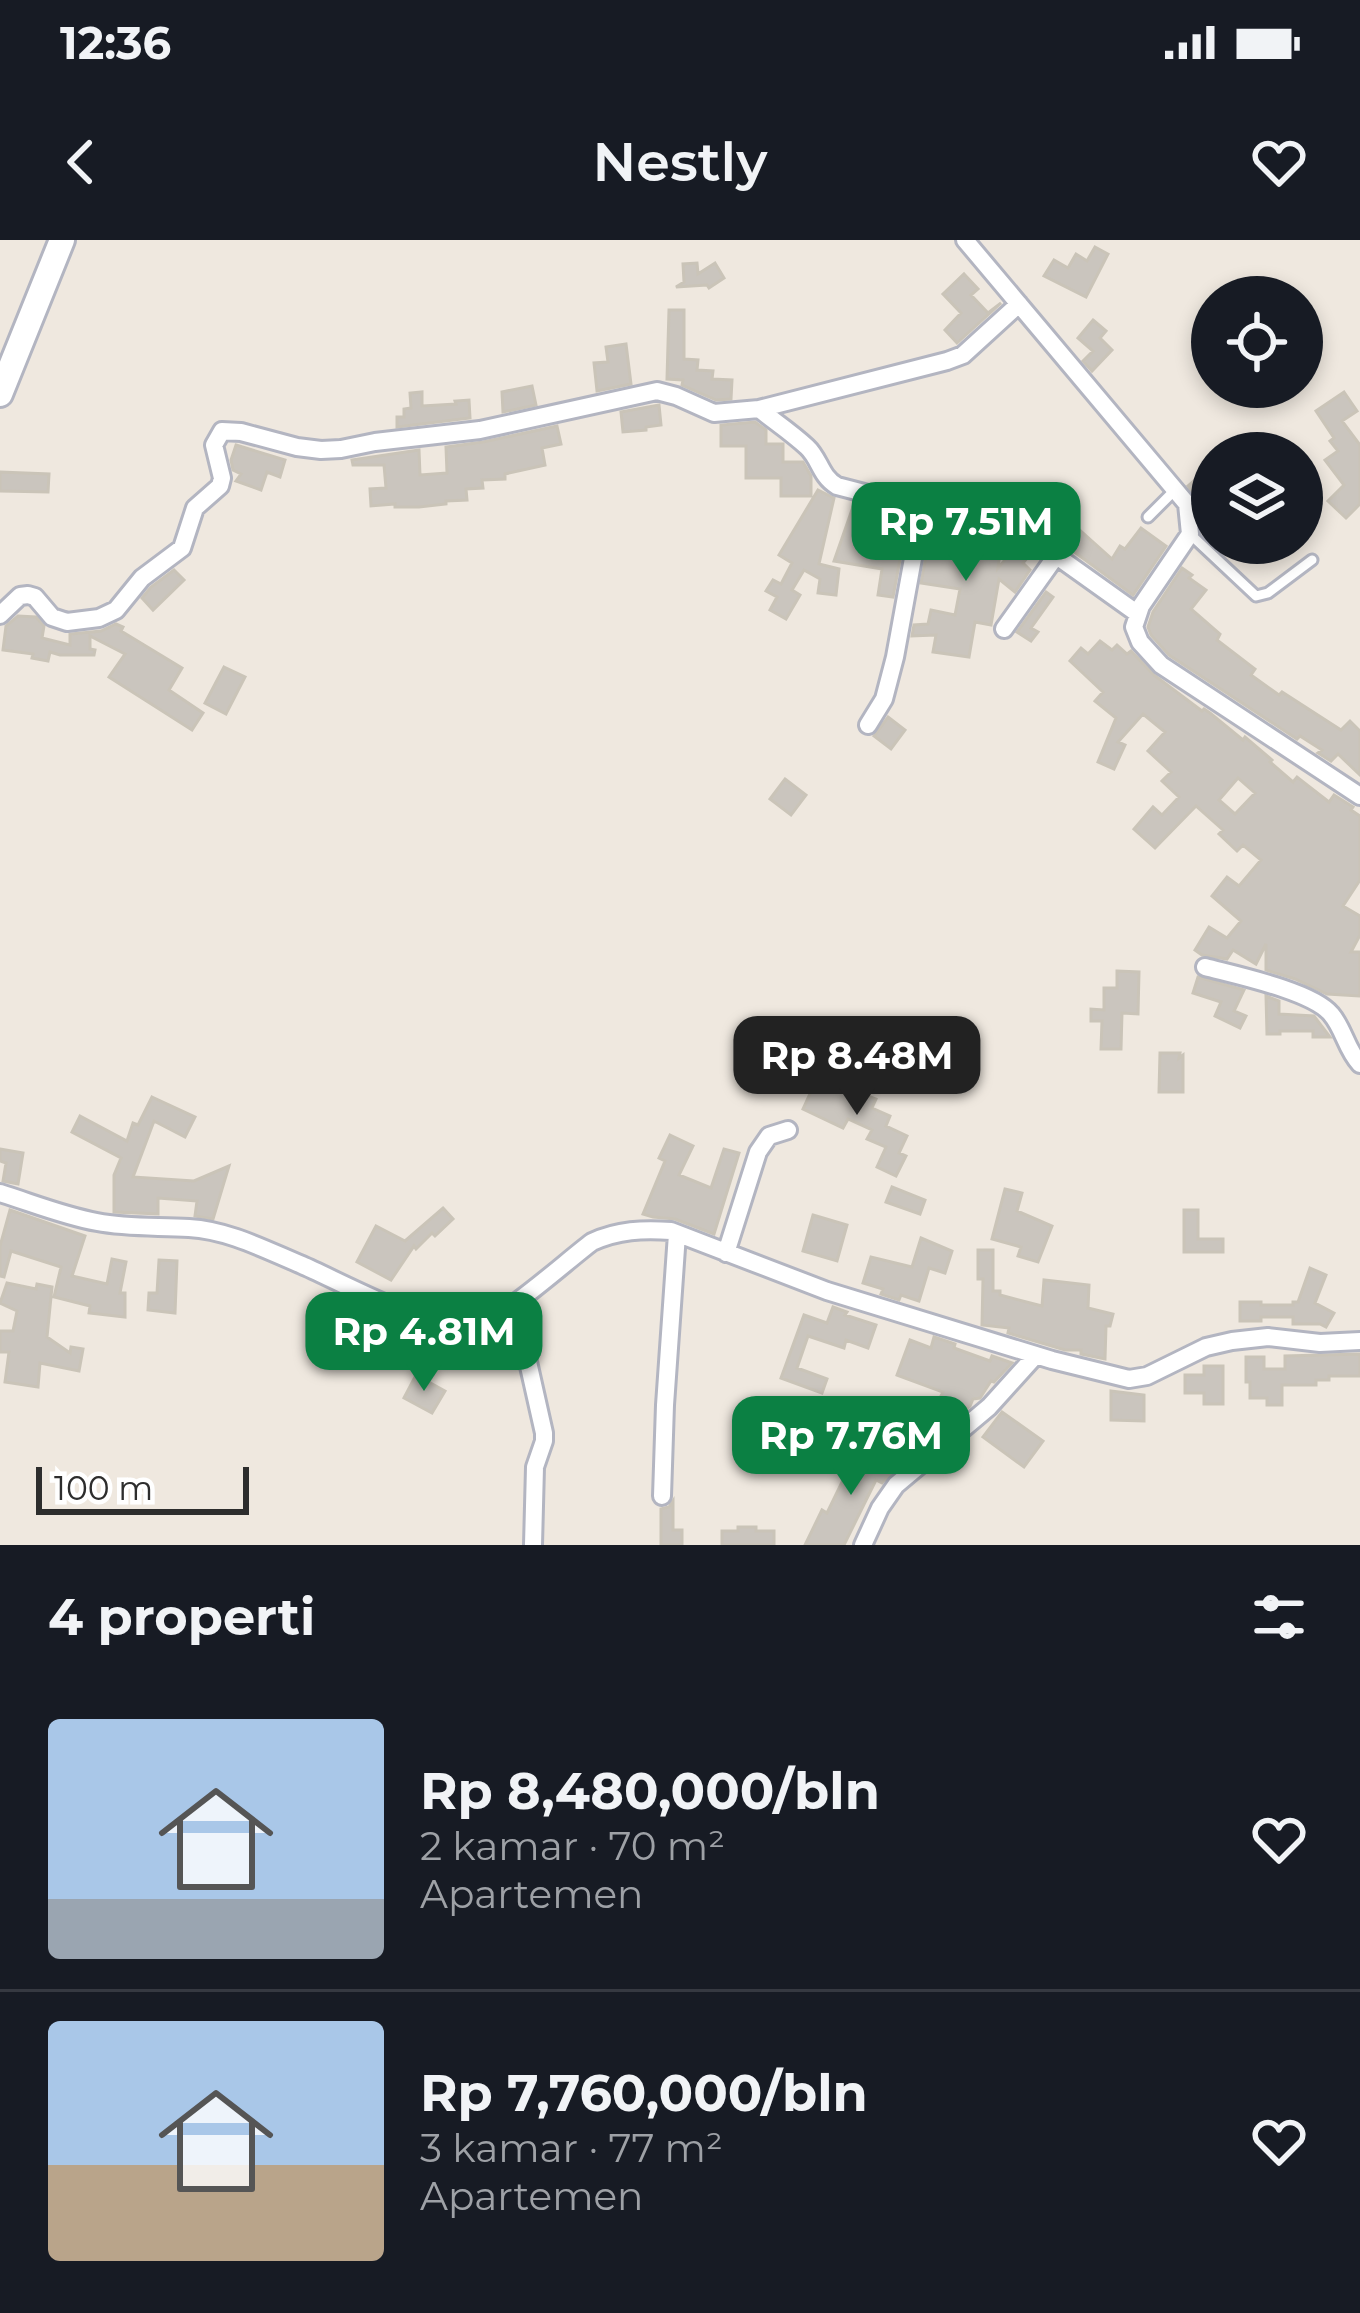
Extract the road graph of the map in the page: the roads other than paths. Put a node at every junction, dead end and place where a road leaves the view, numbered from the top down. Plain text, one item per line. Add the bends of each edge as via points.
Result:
1 (62, 240) edge
2 (965, 240) edge
3 (1019, 304) junction
4 (8, 351) edge
5 (0, 394) edge
6 (758, 409) junction
7 (1171, 494) junction
8 (922, 508) junction
9 (1148, 517) dead end
10 (1190, 534) joint
11 (1056, 556) junction
12 (1222, 564) edge
13 (1307, 564) edge
14 (1138, 614) junction
15 (0, 615) edge
16 (1004, 629) dead end
17 (868, 724) dead end
18 (1360, 796) edge
19 (1205, 967) dead end
20 (1360, 1064) edge
21 (788, 1130) dead end
22 (0, 1193) edge
23 (677, 1234) junction
24 (726, 1253) junction
25 (507, 1308) junction
26 (1360, 1341) edge
27 (1036, 1355) junction
28 (662, 1496) dead end
29 (532, 1545) edge
30 (863, 1545) edge

1 - 4 street
2 - 3 street
3 - 6 street via 962,355
3 - 7 street
4 - 5 street
6 - 8 street via 806,446 828,481
6 - 15 street via 713,413 657,391 480,430 321,450 222,431 214,445 220,486 195,508 186,543 116,610 67,622 28,595
7 - 9 lane
7 - 10 street via 1187,504
8 - 11 street via 1000,524
8 - 17 street via 896,657
10 - 14 street
11 - 14 street
11 - 16 street
12 - 13 lane via 1256,596
14 - 18 street via 1136,635 1161,665
19 - 20 street via 1329,1010
21 - 24 street via 758,1151
22 - 25 street via 95,1222 222,1234 454,1328 471,1328
23 - 24 street
23 - 25 street via 608,1234
23 - 28 street
24 - 27 street
25 - 29 street via 524,1344 544,1433
26 - 27 street via 1232,1340 1137,1379
27 - 30 street via 989,1407 896,1485

